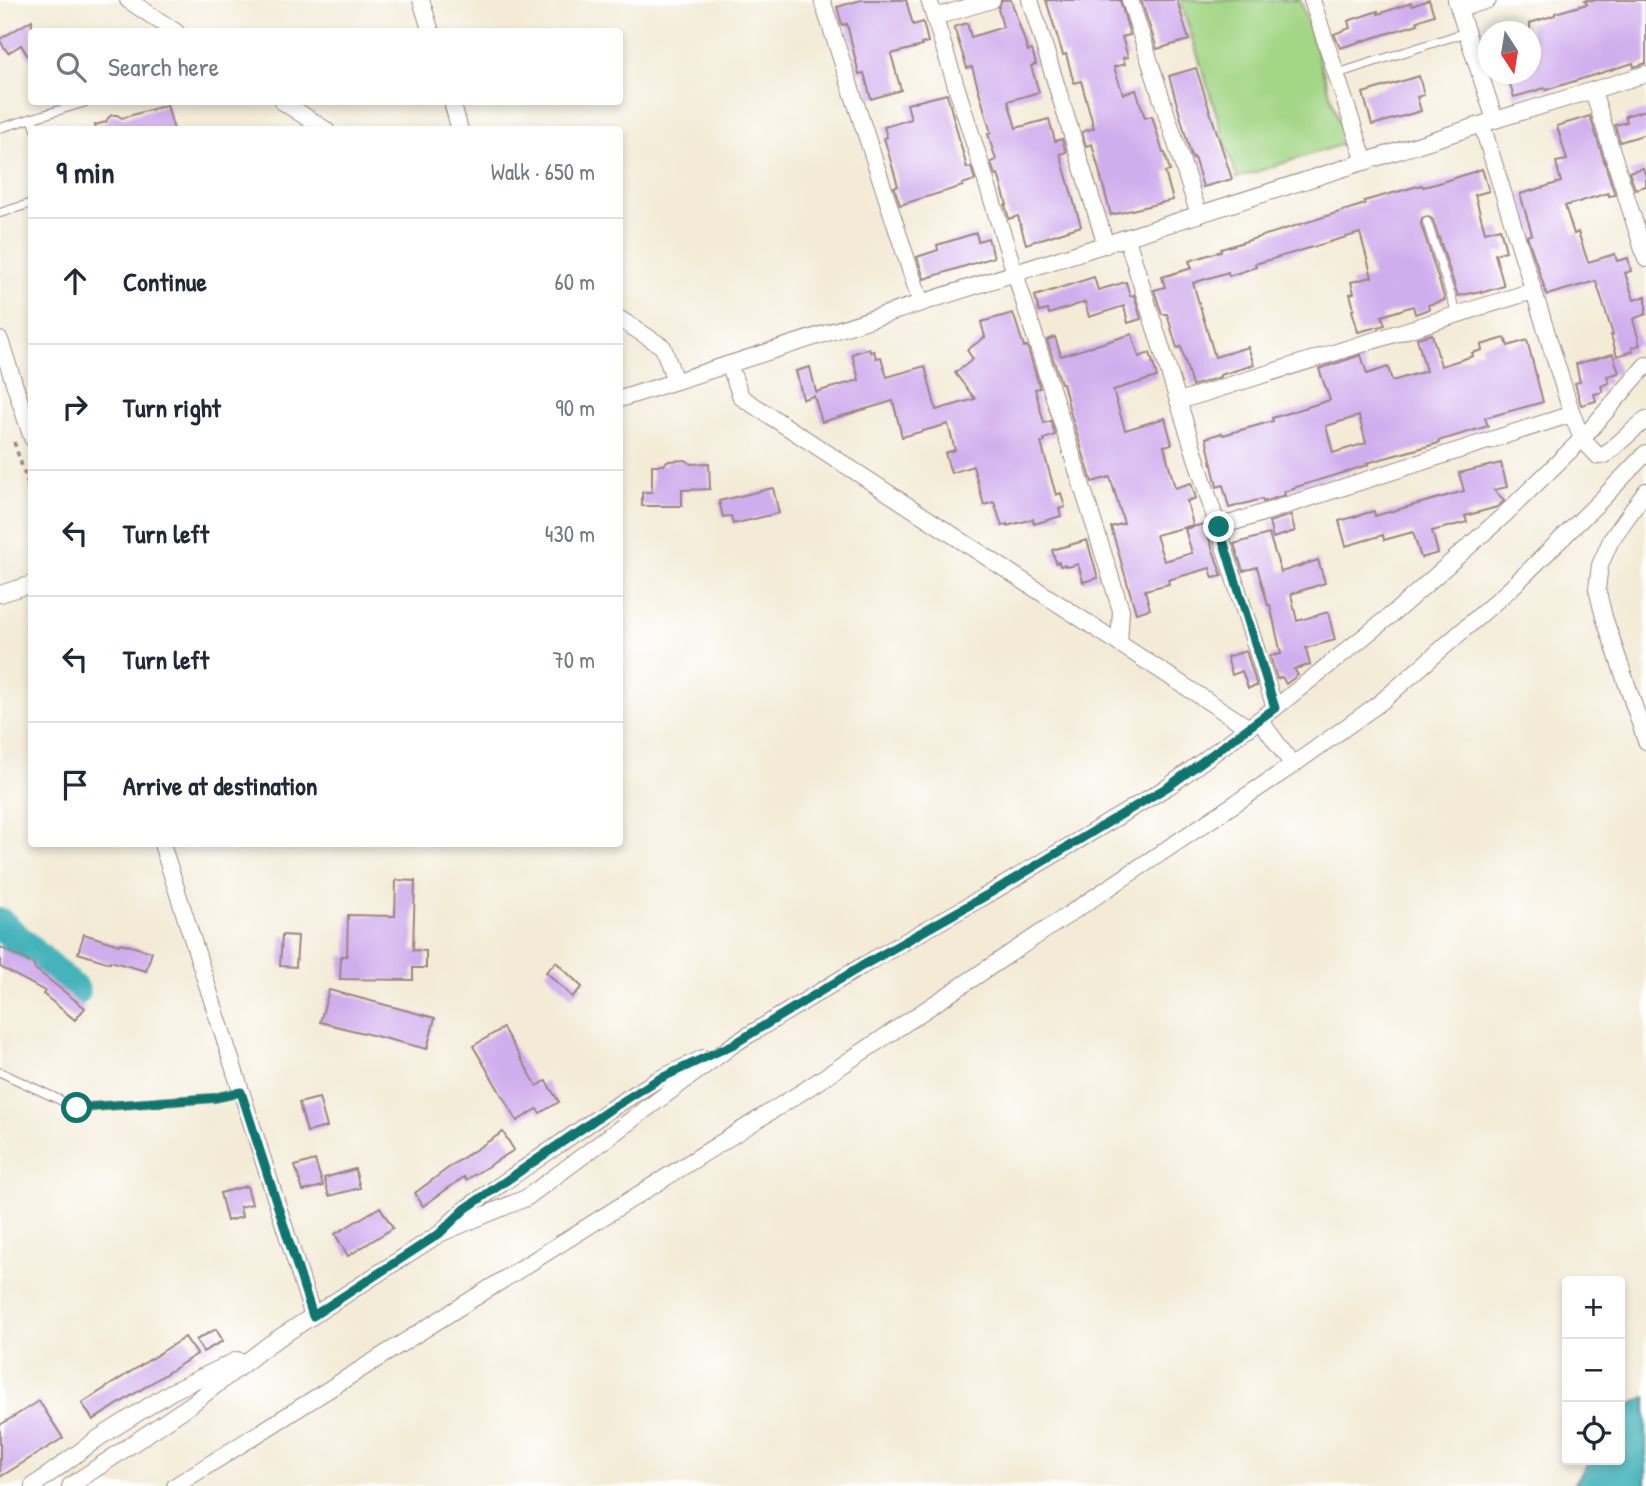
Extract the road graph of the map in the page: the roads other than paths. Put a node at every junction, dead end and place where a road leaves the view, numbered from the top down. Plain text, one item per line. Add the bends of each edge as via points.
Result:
1 (128, 0) edge
2 (421, 0) edge
3 (822, 0) edge
4 (929, 0) edge
5 (992, 0) edge
6 (1030, 0) edge
7 (1130, 0) edge
8 (1312, 0) edge
9 (1489, 0) edge
10 (1458, 5) edge
11 (934, 17) junction
12 (170, 28) edge
13 (429, 28) edge
14 (1466, 32) junction
15 (1336, 74) junction
16 (1646, 74) edge
17 (1592, 91) junction
18 (76, 105) edge
19 (288, 105) edge
20 (453, 105) edge
21 (32, 118) junction
22 (1488, 123) junction
23 (35, 126) edge
24 (320, 126) edge
25 (459, 126) edge
26 (0, 128) edge
27 (1365, 162) junction
28 (28, 204) edge
29 (0, 213) edge
30 (1199, 215) junction
31 (1427, 222) dead end
32 (1127, 239) junction
33 (1106, 245) junction
34 (1646, 259) edge
35 (1015, 274) junction
36 (1533, 291) junction
37 (921, 303) junction
38 (1457, 315) junction
39 (623, 321) edge
40 (0, 340) edge
41 (729, 364) junction
42 (1646, 365) edge
43 (675, 381) junction
44 (623, 398) edge
45 (1179, 401) junction
46 (1572, 414) junction
47 (1646, 419) edge
48 (28, 426) edge
49 (1582, 439) junction
50 (1646, 453) edge
51 (1646, 491) edge
52 (1219, 527) junction
53 (28, 585) edge
54 (0, 594) edge
55 (1119, 644) junction
56 (1275, 708) junction
57 (1254, 724) junction
58 (1646, 741) edge
59 (1293, 765) junction
60 (163, 847) edge
61 (734, 1044) junction
62 (0, 1072) edge
63 (241, 1092) junction
64 (439, 1234) junction
65 (313, 1316) junction
66 (268, 1345) junction
67 (33, 1486) edge
68 (70, 1486) edge
69 (175, 1486) edge

1 - 12 street
2 - 13 street
3 - 37 street
4 - 11 street
5 - 11 street
6 - 33 street
7 - 30 street
8 - 15 street
9 - 10 street
10 - 14 street
11 - 35 street
14 - 15 lane
14 - 22 street
15 - 27 street
16 - 17 street
17 - 22 street
17 - 34 street
18 - 21 lane
19 - 24 street
20 - 25 street
21 - 23 lane
21 - 26 lane
22 - 27 street
22 - 36 street
27 - 30 street
28 - 29 lane
30 - 32 street
31 - 38 lane
32 - 33 street
32 - 45 street
33 - 35 street
35 - 37 street
35 - 55 street via 1121,610
36 - 38 street
36 - 46 street
37 - 41 street
38 - 45 street
39 - 43 street via 663,347
40 - 48 street
41 - 43 street
41 - 55 street via 741,397
42 - 49 street
43 - 44 street
45 - 52 street
46 - 49 street
46 - 52 street
47 - 49 street via 1605,455 1598,456
49 - 56 street via 1396,611
50 - 59 street via 1510,589 1381,702
51 - 58 street via 1611,540 1600,565 1597,589
52 - 56 street
53 - 54 street
55 - 57 street
56 - 57 street
57 - 59 street
57 - 61 street via 1169,786
59 - 69 street via 805,1090
60 - 63 street
61 - 64 street via 657,1080 609,1110 465,1209
61 - 64 street via 526,1198
62 - 63 lane via 77,1108
63 - 65 street
64 - 65 street
65 - 66 street
66 - 67 street via 171,1392
66 - 68 street

